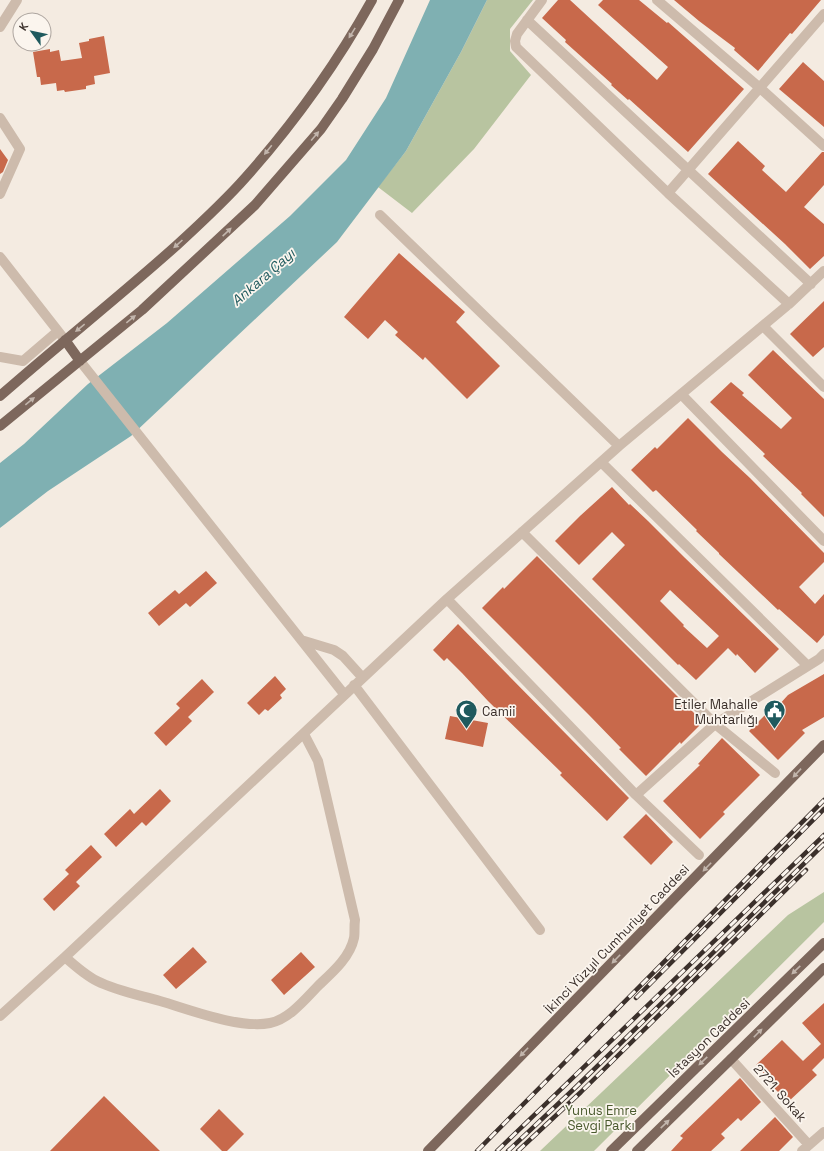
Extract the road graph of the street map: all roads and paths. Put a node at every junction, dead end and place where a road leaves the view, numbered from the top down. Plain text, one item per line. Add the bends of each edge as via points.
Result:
1 (17, 0) edge
2 (372, 0) edge
3 (399, 0) edge
4 (542, 0) edge
5 (657, 0) edge
6 (824, 14) edge
7 (527, 20) junction
8 (0, 27) edge
9 (760, 88) junction
10 (0, 118) edge
11 (824, 146) edge
12 (689, 170) junction
13 (668, 193) junction
14 (0, 194) edge
15 (380, 215) dead end
16 (0, 257) edge
17 (824, 271) edge
18 (811, 284) junction
19 (789, 304) junction
20 (763, 326) junction
21 (58, 331) junction
22 (65, 340) junction
23 (0, 357) edge
24 (80, 361) junction
25 (824, 386) edge
26 (681, 394) junction
27 (0, 396) edge
28 (0, 426) edge
29 (619, 446) junction
30 (601, 462) junction
31 (522, 532) junction
32 (824, 541) edge
33 (447, 599) junction
34 (301, 640) junction
35 (824, 654) edge
36 (808, 666) junction
37 (362, 677) junction
38 (354, 685) junction
39 (344, 694) junction
40 (715, 724) junction
41 (304, 734) junction
42 (824, 745) edge
43 (775, 773) dead end
44 (636, 795) junction
45 (699, 855) dead end
46 (540, 930) dead end
47 (824, 943) edge
48 (65, 957) junction
49 (823, 970) edge
50 (0, 1016) edge
51 (731, 1059) junction
52 (824, 1132) edge
53 (806, 1148) edge
54 (428, 1151) edge
55 (612, 1151) edge
56 (637, 1151) edge

1 - 8 street
2 -> 22 main road via 326,74 246,178 142,277
24 -> 3 main road via 142,310 256,205 321,129 342,99
4 - 7 street
5 - 9 street
6 - 9 street
7 - 12 street
7 - 13 street via 516,37 516,47
9 - 11 street
9 - 12 street
10 - 14 street via 20,148
12 - 13 street
12 - 18 street
13 - 19 street
15 - 29 street
16 - 21 street
17 - 18 street
18 - 19 street
19 - 20 street
20 - 25 street
20 - 26 street
21 - 22 street
21 - 23 street via 23,361
22 - 24 main road
22 - 27 main road
28 -> 24 main road
24 - 34 street
26 - 29 street
26 - 32 street
29 - 30 street
30 - 31 street
30 - 36 street
31 - 33 street
31 - 40 street
33 - 37 street
33 - 44 street
34 - 37 street via 334,650
34 - 39 street
35 - 36 street
36 - 40 street
37 - 38 street
38 - 39 street
38 - 46 street
39 - 41 street
40 - 43 street
40 - 44 street
41 - 48 street
41 - 48 street via 318,761 355,920 354,938 340,963 287,1016 272,1023 258,1024 227,1020 96,981
42 -> 54 main road, İkinci Yüzyıl Cumhuriyet Caddesi
44 - 45 street
47 -> 55 main road, İstasyon Caddesi
48 - 50 street
51 -> 49 main road
51 - 53 street, 2721. Sokak
56 -> 51 main road
52 - 53 street

